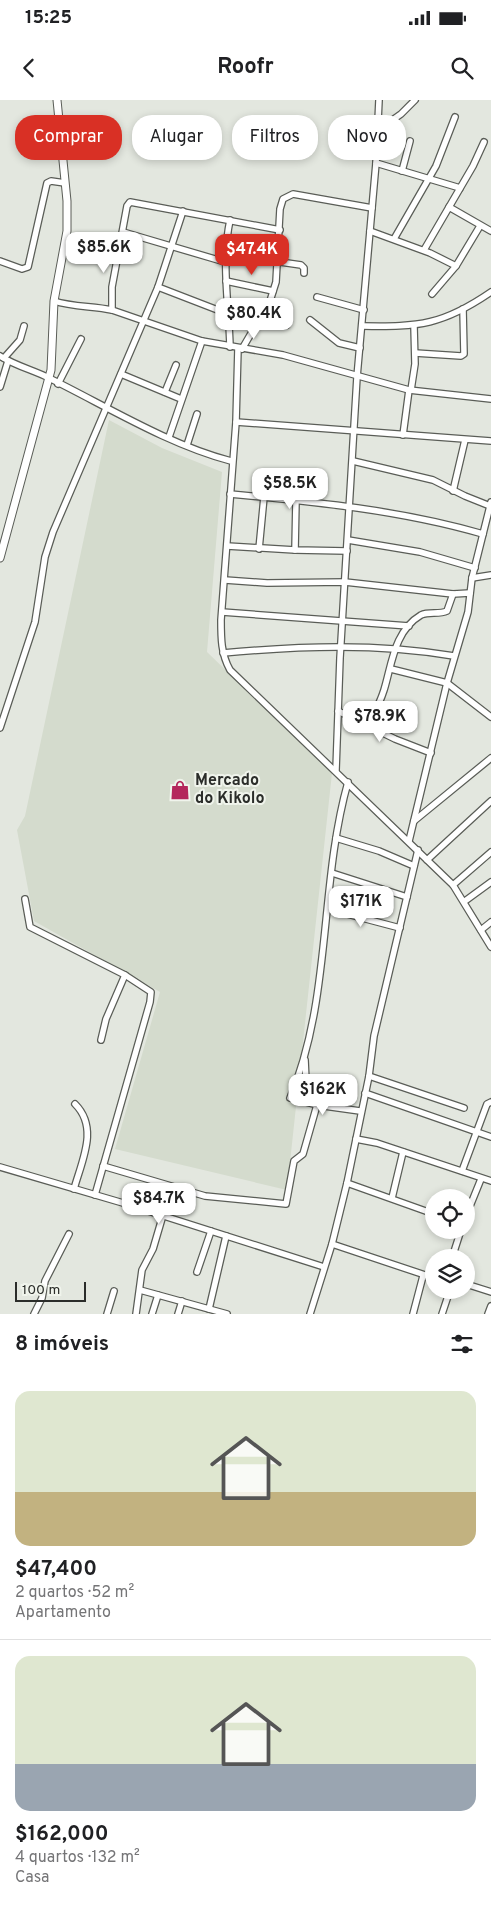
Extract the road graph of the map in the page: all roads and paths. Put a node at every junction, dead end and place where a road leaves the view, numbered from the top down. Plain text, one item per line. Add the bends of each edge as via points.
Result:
1 (57, 100) edge
2 (379, 100) edge
3 (415, 100) edge
4 (378, 115) edge
5 (400, 115) edge
6 (456, 117) dead end
7 (410, 141) dead end
8 (484, 142) dead end
9 (376, 160) edge
10 (376, 163) junction
11 (402, 171) junction
12 (429, 178) junction
13 (65, 183) junction
14 (460, 188) junction
15 (449, 207) junction
16 (372, 208) junction
17 (183, 211) junction
18 (230, 220) junction
19 (480, 226) junction
20 (280, 230) junction
21 (370, 231) junction
22 (491, 231) edge
23 (122, 232) junction
24 (394, 239) junction
25 (172, 247) junction
26 (424, 250) junction
27 (225, 254) junction
28 (0, 260) edge
29 (225, 262) junction
30 (279, 262) junction
31 (456, 266) junction
32 (304, 273) dead end
33 (226, 281) junction
34 (158, 287) junction
35 (274, 291) junction
36 (491, 292) edge
37 (432, 294) dead end
38 (317, 297) dead end
39 (54, 301) junction
40 (463, 309) junction
41 (112, 310) junction
42 (264, 310) junction
43 (364, 310) junction
44 (228, 314) junction
45 (144, 320) junction
46 (310, 320) dead end
47 (288, 325) dead end
48 (24, 326) dead end
49 (363, 326) junction
50 (414, 326) junction
51 (81, 339) dead end
52 (202, 341) junction
53 (230, 347) junction
54 (240, 348) junction
55 (360, 348) junction
56 (415, 354) junction
57 (4, 358) edge
58 (176, 366) dead end
59 (121, 374) junction
60 (357, 377) junction
61 (49, 378) junction
62 (0, 383) edge
63 (58, 384) junction
64 (410, 390) junction
65 (164, 392) junction
66 (181, 399) junction
67 (491, 399) edge
68 (106, 409) junction
69 (197, 414) dead end
70 (236, 422) junction
71 (354, 429) junction
72 (403, 434) junction
73 (169, 437) junction
74 (465, 440) junction
75 (491, 441) edge
76 (187, 445) junction
77 (231, 461) junction
78 (353, 461) junction
79 (453, 491) junction
80 (230, 494) junction
81 (264, 498) junction
82 (296, 500) junction
83 (490, 504) edge
84 (351, 506) junction
85 (483, 534) junction
86 (3, 537) edge
87 (348, 540) junction
88 (227, 546) junction
89 (259, 549) junction
90 (295, 550) junction
91 (348, 551) junction
92 (0, 558) edge
93 (475, 568) junction
94 (491, 575) edge
95 (472, 578) junction
96 (225, 580) junction
97 (345, 582) junction
98 (470, 592) junction
99 (452, 594) junction
100 (222, 612) junction
101 (342, 623) junction
102 (409, 626) junction
103 (340, 647) junction
104 (394, 649) junction
105 (223, 653) junction
106 (454, 656) junction
107 (391, 669) junction
108 (447, 683) junction
109 (338, 711) junction
110 (491, 717) edge
111 (0, 726) edge
112 (368, 726) junction
113 (431, 753) junction
114 (491, 758) edge
115 (336, 770) junction
116 (348, 782) junction
117 (491, 801) edge
118 (414, 821) junction
119 (336, 838) junction
120 (409, 841) junction
121 (418, 850) junction
122 (491, 852) edge
123 (427, 860) junction
124 (414, 866) junction
125 (332, 873) junction
126 (491, 882) edge
127 (453, 885) junction
128 (407, 897) junction
129 (25, 899) dead end
130 (465, 901) junction
131 (328, 909) junction
132 (491, 922) edge
133 (400, 928) junction
134 (481, 930) junction
135 (491, 947) edge
136 (125, 975) junction
137 (101, 1040) dead end
138 (305, 1060) junction
139 (369, 1076) junction
140 (365, 1093) junction
141 (307, 1102) junction
142 (491, 1102) edge
143 (75, 1104) dead end
144 (317, 1105) junction
145 (464, 1108) dead end
146 (360, 1110) junction
147 (477, 1131) junction
148 (491, 1137) edge
149 (356, 1139) junction
150 (403, 1152) junction
151 (103, 1166) junction
152 (0, 1167) edge
153 (462, 1171) junction
154 (481, 1179) junction
155 (491, 1181) edge
156 (347, 1183) junction
157 (74, 1189) junction
158 (475, 1194) edge
159 (94, 1195) junction
160 (392, 1198) junction
161 (425, 1211) edge
162 (163, 1216) junction
163 (211, 1231) junction
164 (69, 1234) dead end
165 (226, 1236) junction
166 (332, 1244) junction
167 (324, 1267) junction
168 (197, 1272) dead end
169 (423, 1276) joint
170 (475, 1287) edge
171 (140, 1290) junction
172 (114, 1291) dead end
173 (491, 1292) edge
174 (158, 1295) junction
175 (447, 1299) edge
176 (182, 1301) junction
177 (491, 1306) edge
178 (212, 1311) edge
179 (34, 1314) edge
180 (107, 1314) edge
181 (136, 1314) edge
182 (152, 1314) edge
183 (178, 1314) edge
184 (227, 1314) edge
185 (310, 1314) edge
186 (413, 1314) edge
187 (442, 1314) edge
188 (488, 1314) edge

1 - 13 street
2 - 4 street
3 - 5 street
6 - 12 street
7 - 11 street
8 - 14 street
9 - 10 street
10 - 11 street
10 - 16 street
11 - 12 street
12 - 14 street
12 - 24 street
13 - 28 street via 47,183 28,267 22,269
13 - 39 street via 67,231
14 - 15 street
15 - 19 street
15 - 26 street
16 - 20 street via 287,195 281,203
16 - 21 street
17 - 18 street
17 - 23 street via 130,202
17 - 25 street
18 - 20 street
18 - 27 street
19 - 22 street
19 - 31 street
20 - 30 street
21 - 24 street
21 - 43 street
23 - 25 street
23 - 41 street via 112,288
24 - 26 street
25 - 29 street
25 - 34 street
26 - 31 street
27 - 29 street
27 - 30 street
29 - 33 street
30 - 32 street via 301,265
30 - 35 street
31 - 37 street
33 - 35 street
33 - 44 street
34 - 44 street
34 - 45 street
35 - 42 street
36 - 40 street
38 - 43 street
39 - 41 street via 74,307
39 - 61 street
40 - 50 street
40 - 56 street via 464,354
41 - 45 street
42 - 47 street
42 - 54 street
43 - 49 street
44 - 53 street
45 - 52 street
45 - 59 street
46 - 55 street via 340,343
48 - 57 street via 16,346
49 - 50 street
49 - 55 street
50 - 56 street
51 - 63 street
52 - 53 street
52 - 66 street
53 - 54 street
54 - 60 street via 283,355
54 - 70 street
55 - 60 street
56 - 64 street
57 - 61 street
57 - 62 street
58 - 65 street
59 - 65 street
59 - 68 street
60 - 64 street
60 - 71 street
61 - 63 street
61 - 86 street
63 - 68 street
64 - 67 street
64 - 72 street
65 - 66 street
66 - 73 street
68 - 73 street
68 - 111 street via 51,538 35,622
69 - 76 street
70 - 71 street
70 - 77 street
71 - 72 street
71 - 78 street
72 - 74 street
73 - 76 street
74 - 75 street
74 - 79 street
76 - 77 street
77 - 80 street
78 - 79 street via 427,478
78 - 84 street
79 - 83 street
80 - 81 street
80 - 88 street
81 - 82 street
81 - 89 street
82 - 84 street
82 - 90 street
83 - 85 street
84 - 85 street via 437,521
84 - 87 street
85 - 93 street
86 - 92 street
87 - 91 street
87 - 93 street via 420,552
88 - 89 street
88 - 96 street
89 - 90 street
90 - 91 street
91 - 97 street
93 - 95 street
94 - 95 street
95 - 98 street
96 - 97 street
96 - 100 street
97 - 99 street
97 - 101 street
98 - 99 street
98 - 106 street via 468,612
99 - 102 street via 447,611 426,613
100 - 101 street
100 - 105 street
101 - 102 street
101 - 103 street
102 - 104 street
103 - 104 street
103 - 105 street
103 - 109 street
104 - 106 street
104 - 107 street
105 - 115 street via 230,670
106 - 108 street
107 - 108 street
107 - 112 street
108 - 110 street
108 - 113 street
109 - 112 street
109 - 115 street
112 - 113 street
113 - 118 street
114 - 118 street
115 - 116 street
116 - 119 street
116 - 120 street
117 - 123 street
118 - 120 street
119 - 124 street
119 - 125 street
120 - 121 street
121 - 123 street
121 - 124 street
122 - 127 street
123 - 127 street
124 - 128 street
125 - 128 street
125 - 131 street
126 - 130 street
127 - 130 street
128 - 133 street
129 - 136 street via 30,926
130 - 134 street
131 - 133 street
131 - 138 street
132 - 134 street
133 - 139 street via 374,1036
134 - 135 street
136 - 137 street via 106,1019
136 - 151 street via 148,988 151,999
138 - 141 street
138 - 141 street via 290,1098
139 - 140 street
139 - 145 street
140 - 146 street
140 - 147 street
141 - 144 street
142 - 147 street via 487,1104
143 - 157 street via 84,1114 89,1131
144 - 146 street
144 - 151 street via 303,1154 294,1161 286,1204 205,1196
146 - 149 street
147 - 148 street
147 - 153 street
149 - 150 street
149 - 156 street
150 - 153 street
150 - 160 street
151 - 159 street
152 - 157 street
153 - 154 street
154 - 155 street
154 - 158 street
156 - 160 street
156 - 166 street
157 - 159 street
159 - 162 street
160 - 161 street
162 - 163 street
162 - 171 street via 142,1270
163 - 165 street
163 - 168 street
164 - 179 street via 45,1281 42,1298
165 - 167 street
165 - 178 street
166 - 167 street
166 - 169 street
167 - 185 street
169 - 186 street
170 - 173 street
171 - 174 street
171 - 181 street
172 - 180 street
174 - 176 street
174 - 182 street
175 - 187 street
176 - 178 street
176 - 183 street
177 - 188 street
178 - 184 street

